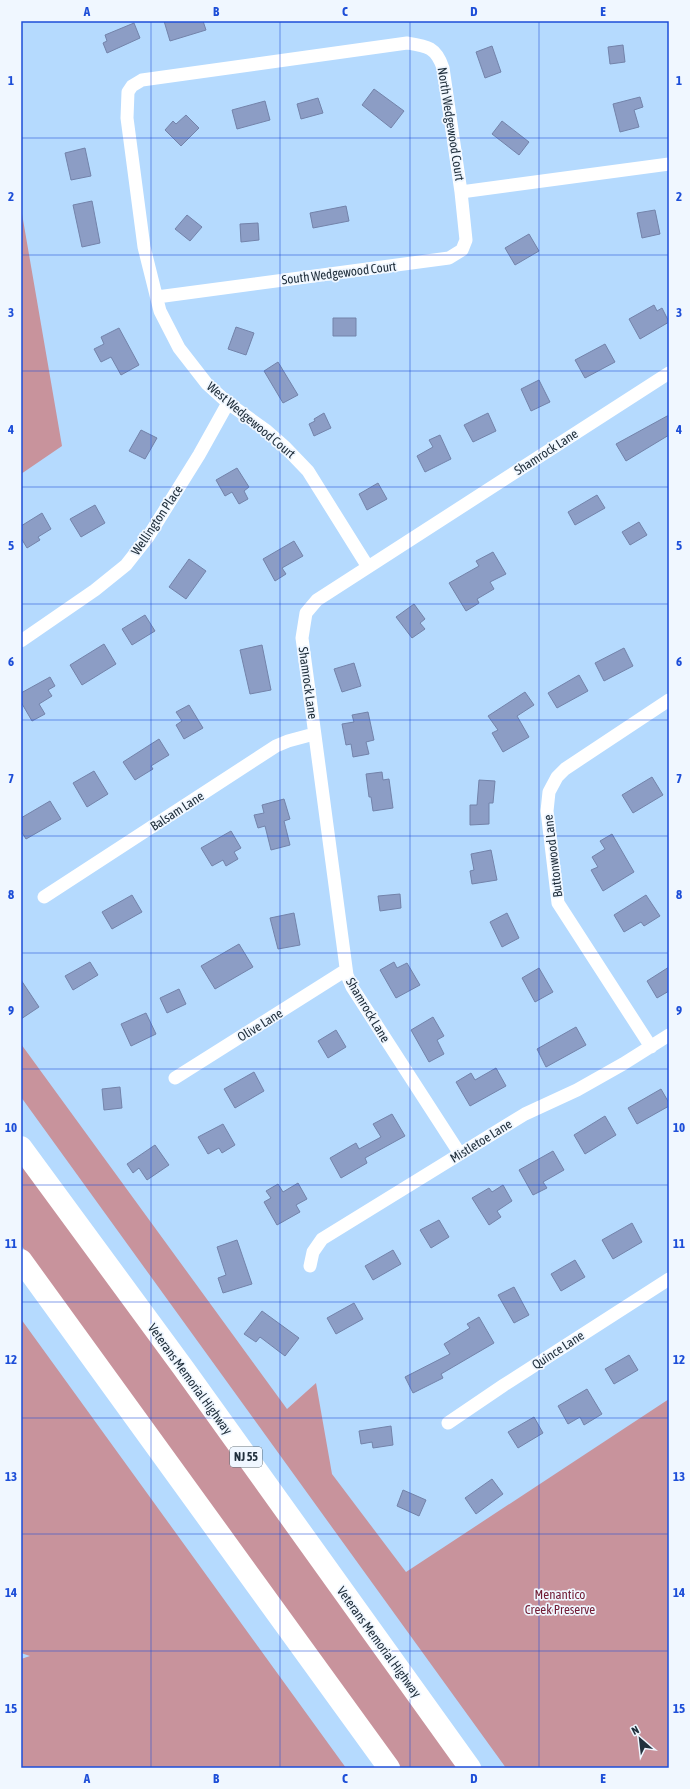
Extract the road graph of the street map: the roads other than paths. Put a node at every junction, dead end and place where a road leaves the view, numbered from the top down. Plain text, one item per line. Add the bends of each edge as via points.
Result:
1 (140, 81) joint
2 (669, 164) edge
3 (461, 192) junction
4 (157, 297) junction
5 (669, 373) edge
6 (228, 403) junction
7 (368, 567) junction
8 (21, 641) edge
9 (669, 700) edge
10 (314, 734) junction
11 (44, 897) dead end
12 (346, 970) junction
13 (669, 1035) edge
14 (651, 1047) junction
15 (175, 1078) dead end
16 (21, 1147) edge
17 (460, 1154) junction
18 (21, 1260) edge
19 (310, 1266) dead end
20 (669, 1279) edge
21 (448, 1423) dead end
22 (389, 1768) edge
23 (470, 1768) edge

1 - 3 street, North Wedgewood Court via 407,43 429,48 440,59 443,68
1 - 4 street, West Wedgewood Court via 128,92 126,118 144,247
2 - 3 street, North Wedgewood Court
3 - 4 street, South Wedgewood Court via 466,240 462,250 449,258
4 - 6 street, West Wedgewood Court via 160,311 179,348 207,384
5 - 7 street, Shamrock Lane
6 - 7 street, West Wedgewood Court via 267,431 308,471
6 - 8 street, Wellington Place via 148,537 126,565 95,590
7 - 10 street, Shamrock Lane via 317,600 306,613 302,638
9 - 14 street, Buttonwood Lane via 565,769 549,792 547,811 558,903
10 - 11 street, Balsam Lane via 276,746
10 - 12 street, Shamrock Lane
12 - 15 street, Olive Lane
12 - 17 street, Shamrock Lane via 352,987
13 - 14 street, Mistletoe Lane
14 - 17 street, Mistletoe Lane via 577,1090 525,1114
16 - 23 highway, Veterans Memorial Highway / NJ 55 via 180,1363
17 - 19 street, Mistletoe Lane via 322,1239 313,1252
18 - 22 highway
20 - 21 street, Quince Lane

